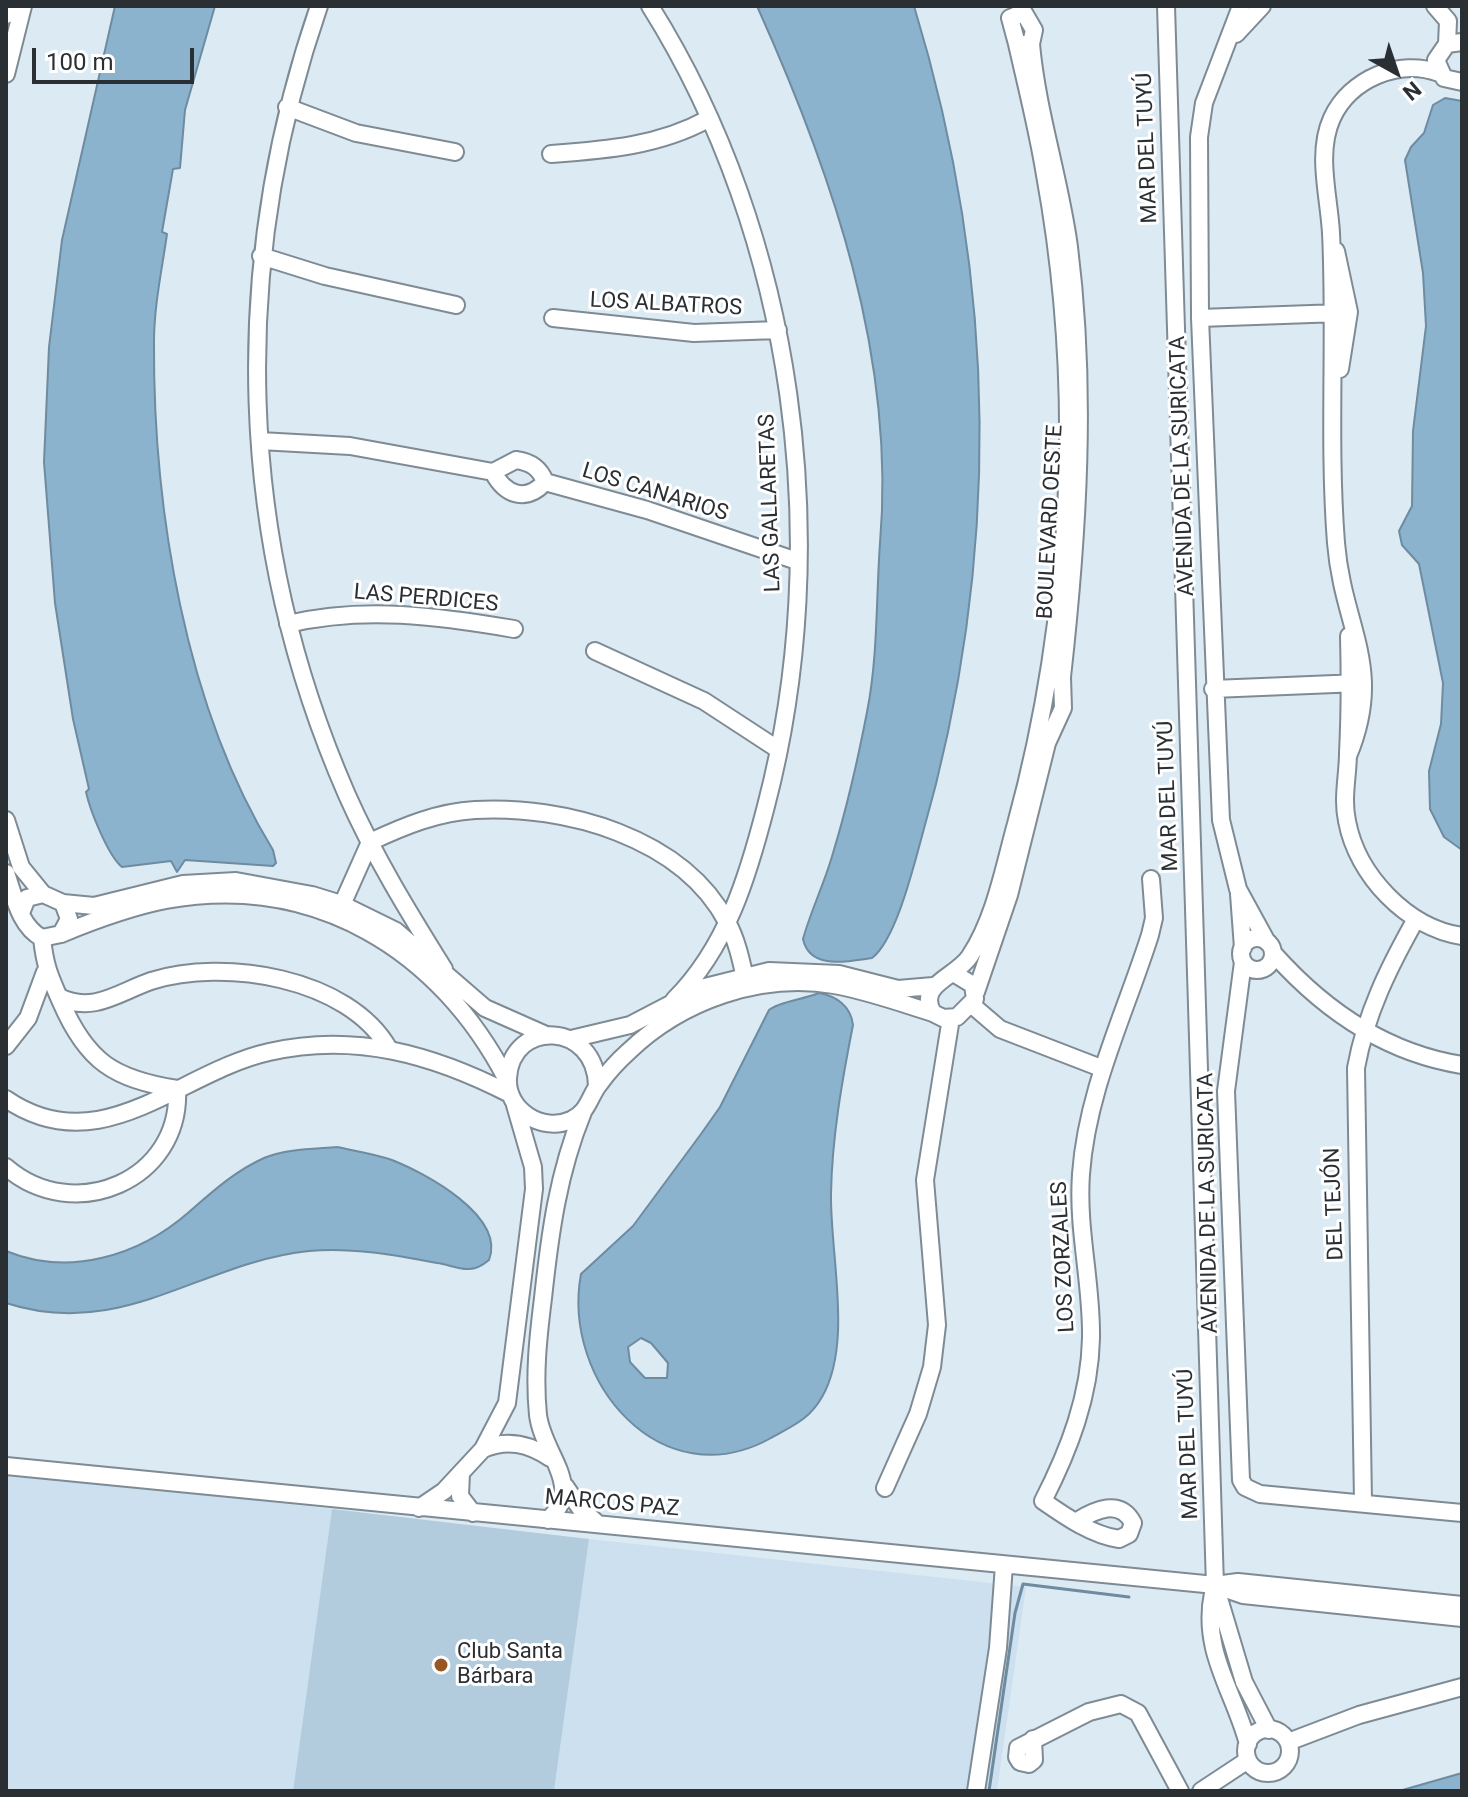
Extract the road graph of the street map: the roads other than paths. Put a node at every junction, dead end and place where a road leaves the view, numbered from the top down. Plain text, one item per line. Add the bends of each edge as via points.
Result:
1 (10, 6) edge
2 (23, 6) edge
3 (319, 6) edge
4 (650, 6) edge
5 (1166, 6) edge
6 (1241, 6) edge
7 (1262, 6) edge
8 (1435, 6) edge
9 (1015, 11) edge
10 (1453, 17) edge
11 (10, 21) edge
12 (1227, 45) junction
13 (1449, 46) edge
14 (9, 54) edge
15 (1418, 67) junction
16 (1439, 73) junction
17 (6, 74) edge
18 (1462, 82) edge
19 (287, 107) junction
20 (708, 119) junction
21 (455, 152) dead end
22 (551, 154) dead end
23 (1331, 234) junction
24 (261, 256) junction
25 (456, 305) dead end
26 (1349, 312) junction
27 (1330, 314) junction
28 (553, 318) dead end
29 (1200, 318) junction
30 (778, 330) junction
31 (1335, 387) junction
32 (260, 441) junction
33 (493, 472) junction
34 (545, 482) junction
35 (797, 561) junction
36 (1064, 605) junction
37 (288, 624) junction
38 (514, 629) dead end
39 (595, 651) dead end
40 (1358, 684) junction
41 (1213, 689) junction
42 (1063, 690) junction
43 (1044, 701) junction
44 (1059, 716) junction
45 (779, 750) junction
46 (6, 820) edge
47 (370, 842) junction
48 (1012, 861) junction
49 (6, 873) edge
50 (1151, 879) dead end
51 (1238, 889) junction
52 (43, 894) junction
53 (63, 903) junction
54 (339, 910) junction
55 (21, 913) junction
56 (1416, 919) junction
57 (728, 923) junction
58 (61, 934) junction
59 (1462, 936) edge
60 (42, 938) junction
61 (1258, 957) junction
62 (444, 969) junction
63 (45, 972) junction
64 (955, 974) junction
65 (746, 981) junction
66 (933, 986) junction
67 (59, 997) junction
68 (974, 999) junction
69 (674, 1000) junction
70 (933, 1013) junction
71 (951, 1018) junction
72 (1363, 1029) junction
73 (546, 1035) junction
74 (571, 1039) junction
75 (6, 1046) edge
76 (389, 1049) junction
77 (1462, 1065) edge
78 (1101, 1068) junction
79 (597, 1086) junction
80 (177, 1089) junction
81 (511, 1093) junction
82 (6, 1099) edge
83 (583, 1112) junction
84 (6, 1167) edge
85 (483, 1449) junction
86 (551, 1459) junction
87 (6, 1466) edge
88 (461, 1473) junction
89 (565, 1486) junction
90 (885, 1488) dead end
91 (1363, 1501) junction
92 (419, 1508) junction
93 (473, 1513) junction
94 (1462, 1513) edge
95 (548, 1520) junction
96 (1077, 1521) dead end
97 (598, 1524) junction
98 (1004, 1565) junction
99 (1215, 1585) junction
100 (1462, 1605) edge
101 (1462, 1618) edge
102 (1462, 1687) edge
103 (1269, 1730) junction
104 (1033, 1739) dead end
105 (1288, 1742) junction
106 (1248, 1752) junction
107 (976, 1791) edge
108 (1180, 1791) edge
109 (1201, 1791) edge

1 - 11 street
2 - 11 street
3 - 19 street
4 - 20 street, LAS GALLARETAS
5 - 99 street, MAR DEL TUYÚ
6 - 12 street, AVENIDA DE LA SURICATA
7 - 12 street, AVENIDA DE LA SURICATA
8 - 10 street
9 - 36 street, BOULEVARD OESTE via 1034,30 1024,44 1066,287 1073,442
10 - 13 street
11 - 14 street
12 - 29 street, AVENIDA DE LA SURICATA via 1200,118
13 - 15 street
13 - 16 street
14 - 17 street
15 - 16 street
15 - 23 street via 1368,79 1332,119 1325,150
16 - 18 street
19 - 21 street via 356,133
19 - 24 street
20 - 22 street via 638,145
20 - 30 street, LAS GALLARETAS via 735,185
23 - 26 street
23 - 27 street
24 - 25 street via 354,284
24 - 32 street via 256,353
26 - 27 street
26 - 31 street
27 - 29 street
27 - 31 street
28 - 30 street, LOS ALBATROS via 694,333
29 - 41 street, AVENIDA DE LA SURICATA
30 - 35 street, LAS GALLARETAS via 797,465
31 - 40 street via 1336,543
32 - 33 street, LOS CANARIOS via 350,446
32 - 37 street via 268,523
33 - 34 street, LOS CANARIOS via 508,462 525,462 535,466
33 - 34 street, LOS CANARIOS via 504,488 519,495 538,490
34 - 35 street, LOS CANARIOS
35 - 45 street, LAS GALLARETAS via 790,685
36 - 42 street, BOULEVARD OESTE
36 - 43 street, BOULEVARD OESTE
37 - 38 street, LAS PERDICES via 364,613 458,619
37 - 47 street via 333,757
39 - 45 street via 704,701
40 - 41 street
40 - 56 street via 1346,820 1356,850 1377,883
41 - 51 street, AVENIDA DE LA SURICATA via 1221,820
42 - 43 street via 1054,688
42 - 44 street, BOULEVARD OESTE
43 - 44 street via 1051,718
43 - 48 street, BOULEVARD OESTE
44 - 48 street, BOULEVARD OESTE
45 - 57 street, LAS GALLARETAS via 761,826
46 - 52 street via 21,867
47 - 54 street
47 - 57 street via 410,824 473,810 574,817 665,858 690,877
47 - 62 street
48 - 64 street, BOULEVARD OESTE via 980,938
48 - 68 street, BOULEVARD OESTE
49 - 55 street
50 - 78 street, LOS ZORZALES via 1150,935
51 - 61 street, AVENIDA DE LA SURICATA
51 - 61 street, AVENIDA DE LA SURICATA
52 - 53 street
52 - 55 street via 27,898
53 - 54 street via 94,906 183,884 236,881 286,889
53 - 58 street via 69,919
54 - 58 street via 269,899 193,897 140,906
54 - 62 street via 396,931
54 - 81 street via 435,978 479,1030
55 - 60 street via 28,929
56 - 59 street
56 - 72 street, DEL TEJÓN
57 - 65 street
57 - 69 street, LAS GALLARETAS via 710,958
58 - 60 street
60 - 63 street
61 - 72 street via 1287,969 1319,1001
61 - 91 street, AVENIDA DE LA SURICATA via 1242,987 1226,1091 1238,1471 1245,1487 1260,1494
62 - 73 street via 485,1008
63 - 67 street
63 - 75 street via 28,1018
64 - 66 street
64 - 68 street via 969,979
65 - 66 street via 769,971 814,971 898,989
65 - 69 street
65 - 70 street via 833,985
65 - 79 street via 661,1025
66 - 70 street via 928,999
67 - 76 street via 72,1003 99,1003 175,976 256,974 281,978 335,1001 366,1023
67 - 80 street via 85,1046 102,1063 136,1081
68 - 71 street
68 - 78 street via 1000,1029
69 - 74 street via 630,1025
70 - 71 street
71 - 90 street via 925,1180 937,1325 932,1367
72 - 77 street via 1416,1053
72 - 91 street, DEL TEJÓN via 1355,1110
73 - 74 street
73 - 81 street via 514,1056
74 - 79 street via 592,1058
76 - 80 street via 327,1044 268,1052
76 - 81 street via 445,1064
78 - 96 street, LOS ZORZALES via 1081,1174 1089,1360 1069,1446 1043,1501
79 - 83 street
80 - 82 street via 134,1113 95,1121 42,1115
80 - 84 street via 177,1120 163,1149 117,1186 66,1193 37,1186
81 - 83 street via 534,1121 560,1124
81 - 85 street via 533,1167 534,1189 509,1391 500,1422
83 - 86 street via 556,1192 534,1380 540,1432
85 - 86 street via 498,1443 523,1444
85 - 88 street
86 - 89 street
87 - 92 street, MARCOS PAZ
88 - 92 street
88 - 93 street via 460,1496
89 - 95 street via 562,1505
89 - 97 street
91 - 94 street, AVENIDA DE LA SURICATA
92 - 93 street, MARCOS PAZ
93 - 95 street, MARCOS PAZ
95 - 97 street, MARCOS PAZ
97 - 98 street, MARCOS PAZ
98 - 99 street, MARCOS PAZ
98 - 107 street via 998,1648
99 - 100 street via 1238,1582
99 - 101 street via 1243,1595
99 - 103 street via 1244,1682
99 - 106 street via 1210,1633 1216,1666
102 - 105 street via 1359,1715
103 - 105 street
103 - 106 street via 1256,1733
104 - 108 street via 1110,1704 1129,1707 1145,1723
105 - 106 street via 1287,1762 1277,1771 1264,1773
106 - 109 street

